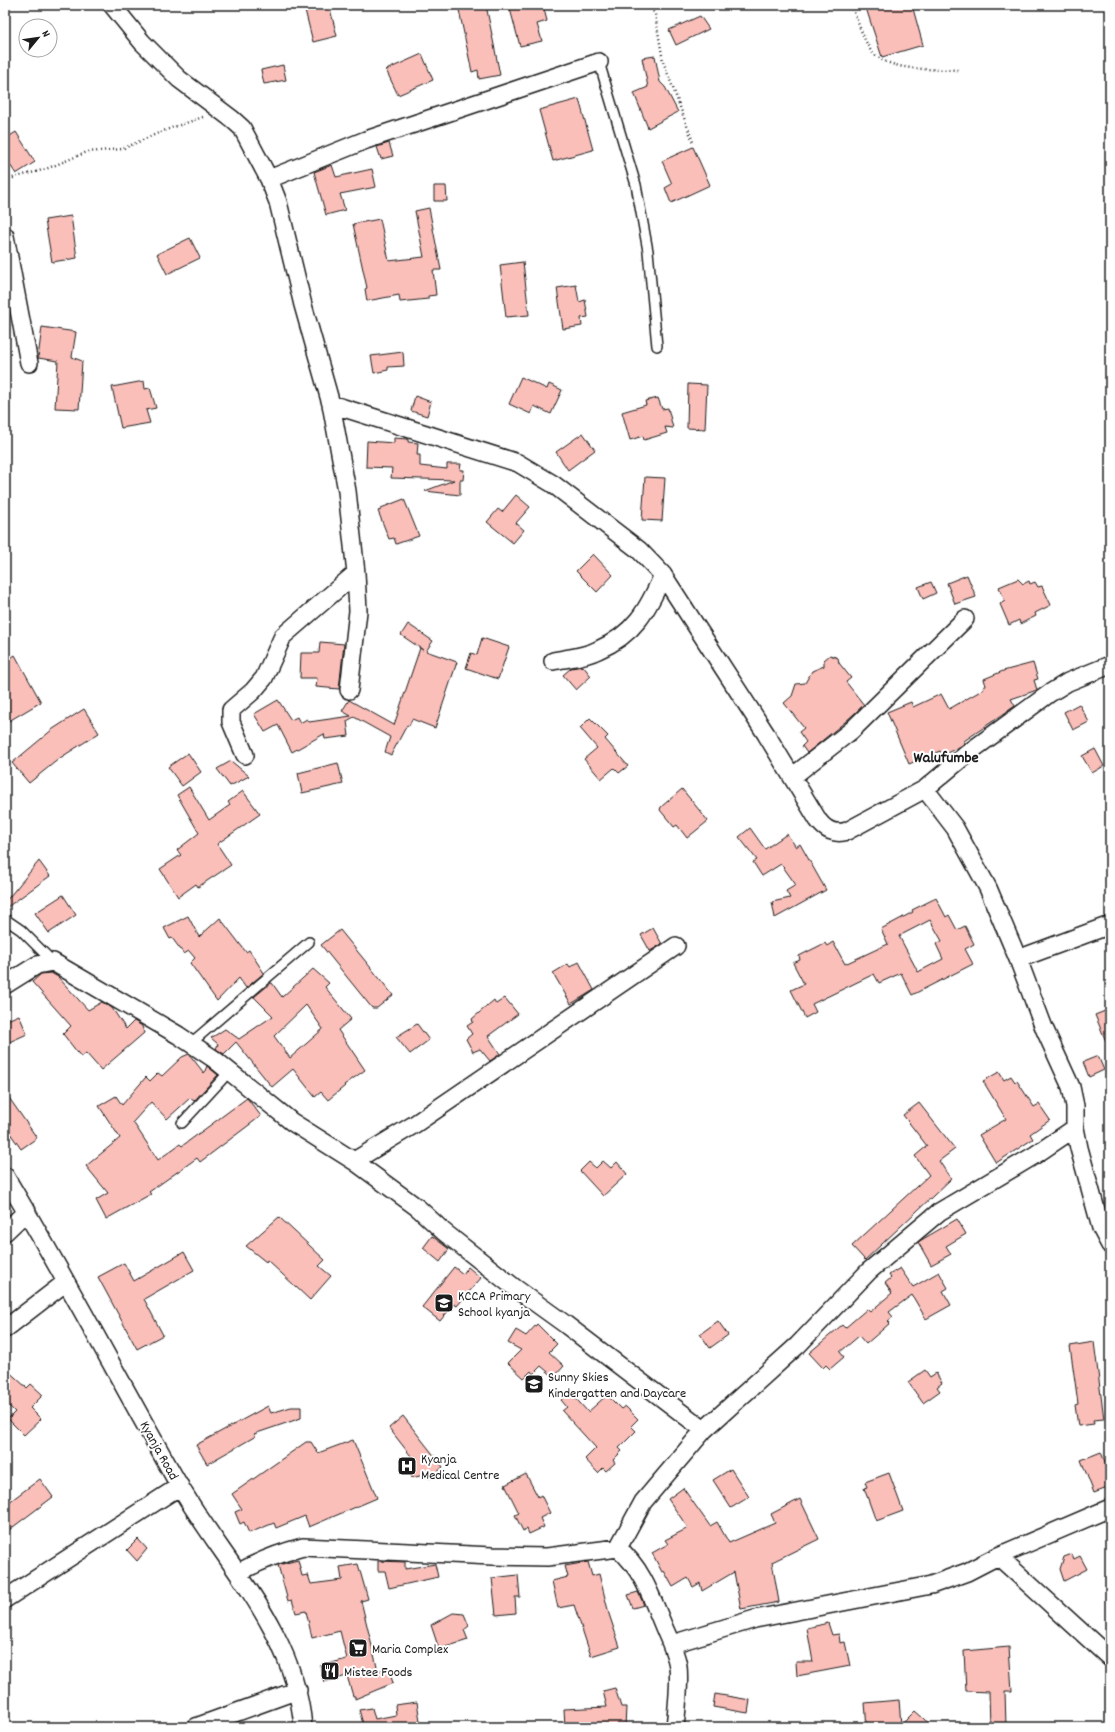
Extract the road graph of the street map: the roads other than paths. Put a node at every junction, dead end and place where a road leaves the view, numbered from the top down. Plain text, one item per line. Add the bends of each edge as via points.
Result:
1 (112, 5) edge
2 (599, 62) joint
3 (269, 179) junction
4 (5, 236) edge
5 (657, 346) dead end
6 (30, 363) dead end
7 (331, 404) junction
8 (356, 573) junction
9 (663, 574) junction
10 (966, 620) dead end
11 (553, 661) dead end
12 (1110, 665) edge
13 (349, 690) dead end
14 (245, 755) dead end
15 (792, 776) junction
16 (925, 788) junction
17 (5, 918) edge
18 (1110, 925) edge
19 (309, 942) dead end
20 (676, 946) dead end
21 (1018, 959) junction
22 (53, 962) junction
23 (5, 985) edge
24 (191, 1043) junction
25 (230, 1071) junction
26 (182, 1122) dead end
27 (1075, 1128) junction
28 (354, 1161) junction
29 (5, 1176) edge
30 (27, 1211) junction
31 (5, 1232) edge
32 (1110, 1245) edge
33 (66, 1282) junction
34 (5, 1329) edge
35 (704, 1430) junction
36 (180, 1486) junction
37 (1110, 1508) edge
38 (618, 1548) junction
39 (998, 1556) junction
40 (238, 1573) junction
41 (5, 1598) edge
42 (672, 1644) junction
43 (1110, 1658) edge
44 (298, 1690) junction
45 (196, 1727) edge
46 (303, 1727) edge
47 (675, 1727) edge

1 - 3 street via 142,42 179,80 242,128
2 - 3 street via 366,140
2 - 5 lane via 636,185 648,251
3 - 7 street via 278,202 305,313
4 - 6 street
7 - 8 street via 347,491
7 - 9 street via 518,463 565,493 639,550
8 - 13 street via 358,611
8 - 14 street via 283,636 264,678 231,710 231,722
9 - 11 street via 640,620 622,636 598,651
9 - 15 street
10 - 15 street via 852,730
12 - 16 street via 1068,682 1050,693
15 - 16 street via 822,825 836,833 847,831
16 - 21 street via 955,828 977,866 1000,913
17 - 22 lane
18 - 21 street
19 - 24 lane
20 - 28 street via 415,1124
21 - 27 street via 1044,1028 1071,1087 1075,1106
22 - 23 street via 36,965
22 - 24 street
24 - 25 street
25 - 26 lane
25 - 28 street via 292,1122
27 - 32 street via 1101,1228
27 - 35 street via 1035,1155 962,1196 914,1232 870,1271 798,1345
28 - 35 street via 418,1208 515,1288
29 - 30 street, Kyanja Road
30 - 31 street
30 - 33 street, Kyanja Road
33 - 34 street
33 - 36 street, Kyanja Road
35 - 38 street via 643,1502
36 - 40 street, Kyanja Road
36 - 41 street
37 - 39 street
38 - 40 street via 547,1557 304,1547 265,1559
38 - 42 street via 637,1568
39 - 42 street via 967,1572 931,1585 756,1619
39 - 43 street
40 - 44 street, Kyanja Road via 288,1660
42 - 47 street via 678,1668
44 - 45 street
44 - 46 street, Kyanja Road

